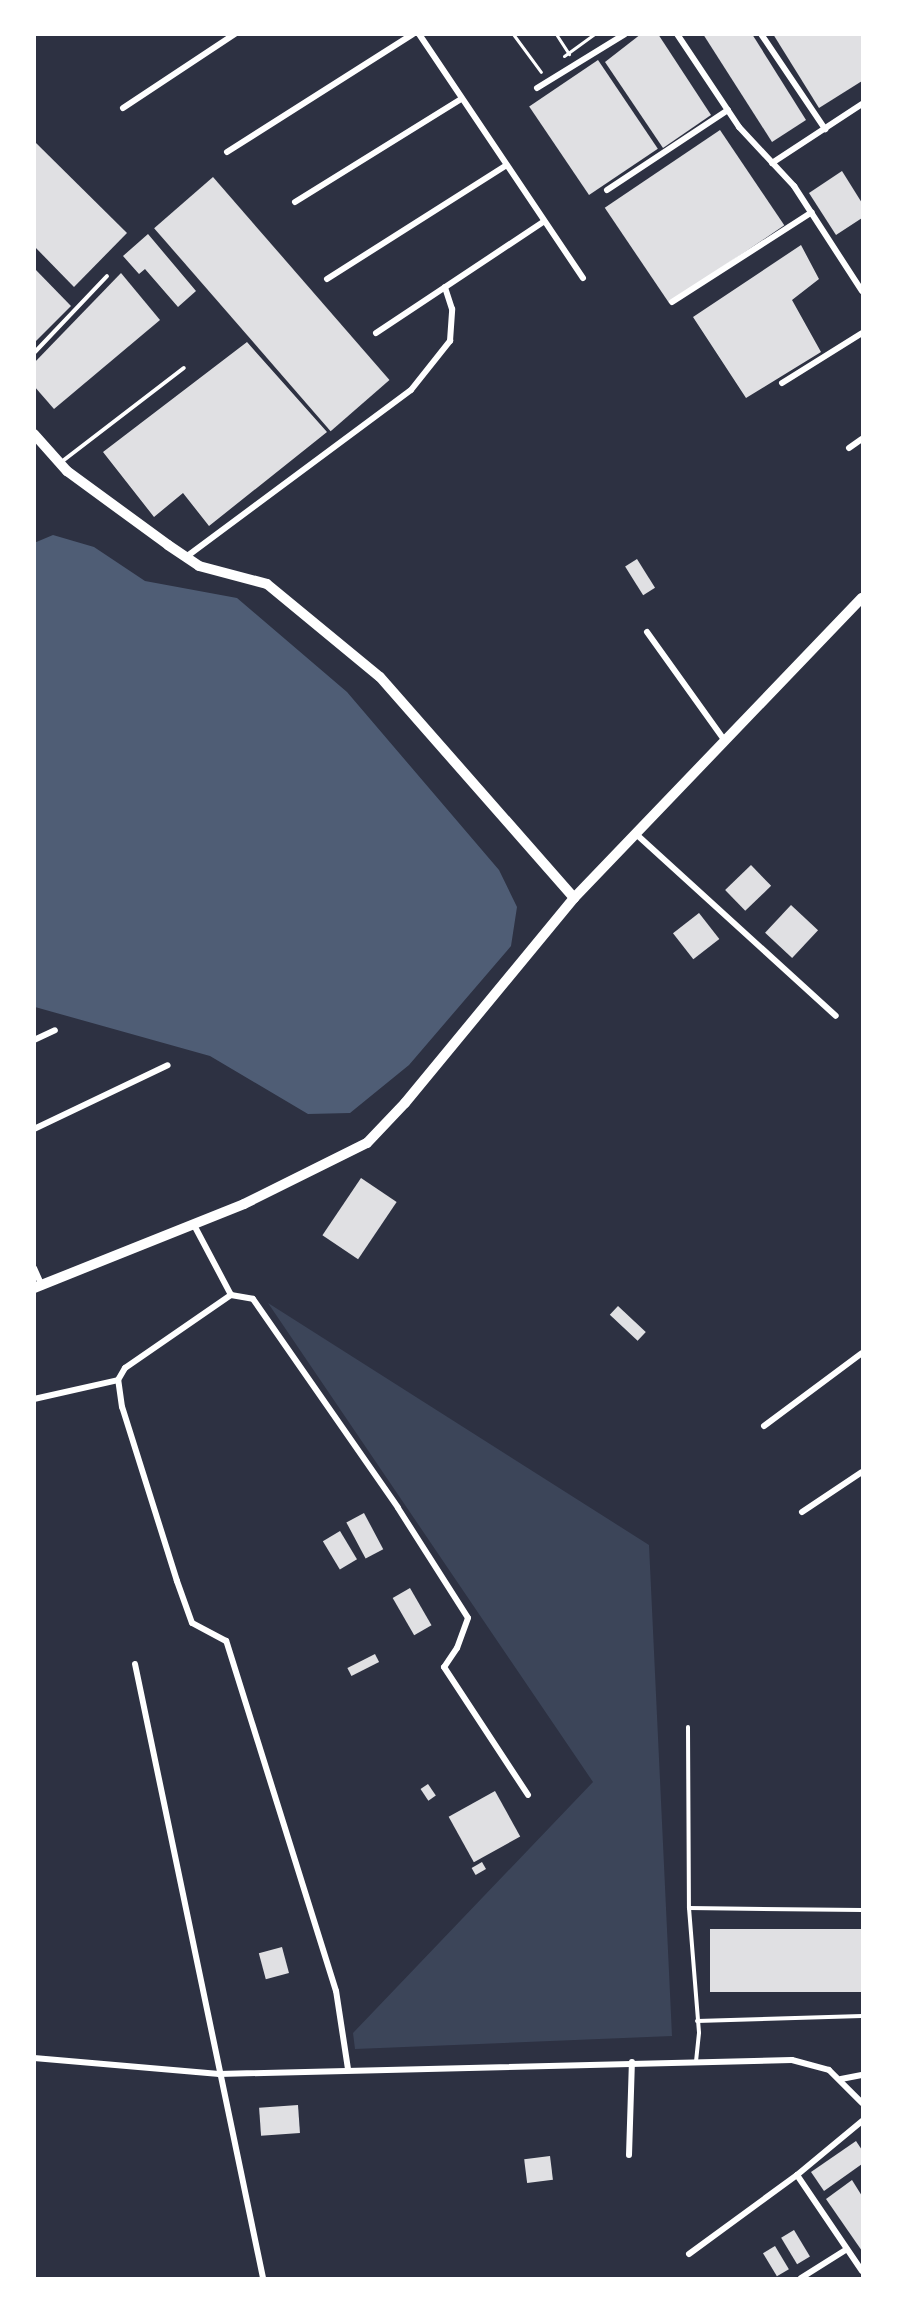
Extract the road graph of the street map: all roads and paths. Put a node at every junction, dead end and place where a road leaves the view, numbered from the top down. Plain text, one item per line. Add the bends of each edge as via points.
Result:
1 (235, 34) edge
2 (413, 34) edge
3 (419, 34) edge
4 (556, 34) edge
5 (594, 34) edge
6 (625, 34) edge
7 (677, 34) edge
8 (761, 34) edge
9 (514, 35) edge
10 (568, 53) junction
11 (558, 60) dead end
12 (549, 66) dead end
13 (537, 88) dead end
14 (461, 99) junction
15 (862, 104) edge
16 (123, 108) dead end
17 (728, 110) junction
18 (825, 129) junction
19 (227, 152) dead end
20 (772, 163) junction
21 (505, 166) junction
22 (608, 190) dead end
23 (295, 202) dead end
24 (812, 212) junction
25 (543, 222) junction
26 (107, 276) dead end
27 (583, 278) dead end
28 (327, 279) dead end
29 (445, 287) junction
30 (862, 291) edge
31 (672, 302) dead end
32 (376, 333) dead end
33 (862, 333) edge
34 (34, 353) edge
35 (184, 368) dead end
36 (782, 383) dead end
37 (34, 434) edge
38 (862, 439) edge
39 (849, 448) dead end
40 (60, 463) junction
41 (186, 557) junction
42 (862, 598) edge
43 (647, 632) dead end
44 (725, 741) junction
45 (636, 834) junction
46 (574, 898) junction
47 (836, 1016) dead end
48 (55, 1030) dead end
49 (34, 1040) edge
50 (168, 1065) dead end
51 (34, 1129) edge
52 (194, 1225) junction
53 (34, 1268) edge
54 (38, 1287) edge
55 (231, 1295) junction
56 (862, 1353) edge
57 (118, 1380) junction
58 (34, 1399) edge
59 (764, 1426) dead end
60 (862, 1472) edge
61 (802, 1512) dead end
62 (135, 1664) dead end
63 (688, 1727) dead end
64 (528, 1795) dead end
65 (689, 1908) junction
66 (862, 1910) edge
67 (862, 2016) edge
68 (697, 2021) junction
69 (34, 2058) edge
70 (696, 2061) junction
71 (632, 2062) junction
72 (348, 2069) junction
73 (219, 2074) junction
74 (862, 2075) edge
75 (841, 2079) junction
76 (862, 2103) edge
77 (862, 2121) edge
78 (629, 2155) dead end
79 (797, 2175) junction
80 (847, 2249) junction
81 (688, 2254) dead end
82 (862, 2271) edge
83 (263, 2278) edge
84 (801, 2278) edge

1 - 16 street
2 - 19 street
3 - 14 street
4 - 10 path
5 - 10 path
6 - 13 street
7 - 17 street
8 - 18 street
9 - 12 path via 539,73
10 - 11 path
14 - 21 street
14 - 23 street
15 - 18 street
17 - 20 street
17 - 22 street
18 - 20 street
20 - 24 street
21 - 25 street
21 - 28 street
24 - 30 street
24 - 31 street
25 - 27 street
25 - 29 street
26 - 34 lane
29 - 32 street
29 - 41 street via 452,309 450,341 411,390
33 - 36 street
35 - 40 lane
37 - 40 street
38 - 39 street
40 - 41 street
41 - 46 street via 199,566 267,584 380,676
42 - 44 street
43 - 44 street
44 - 45 street
45 - 46 street
45 - 47 street
46 - 52 street via 405,1103 367,1143 280,1188
48 - 49 street
50 - 51 street
52 - 54 street
52 - 55 street
53 - 54 street
55 - 57 street via 143,1354 125,1368
55 - 64 street via 254,1299 468,1618 457,1648 444,1667
56 - 59 street
57 - 58 street
57 - 72 street via 122,1407 192,1623 226,1641 336,1991
60 - 61 street
62 - 73 street
63 - 65 lane
65 - 66 lane
65 - 68 lane
67 - 68 lane
68 - 70 lane
69 - 73 street
70 - 71 street
70 - 75 street via 792,2060 829,2070
71 - 72 street
71 - 78 street
72 - 73 street
73 - 83 street
74 - 75 street
75 - 76 street
77 - 79 street
79 - 80 street
79 - 81 street
80 - 82 street
80 - 84 street

